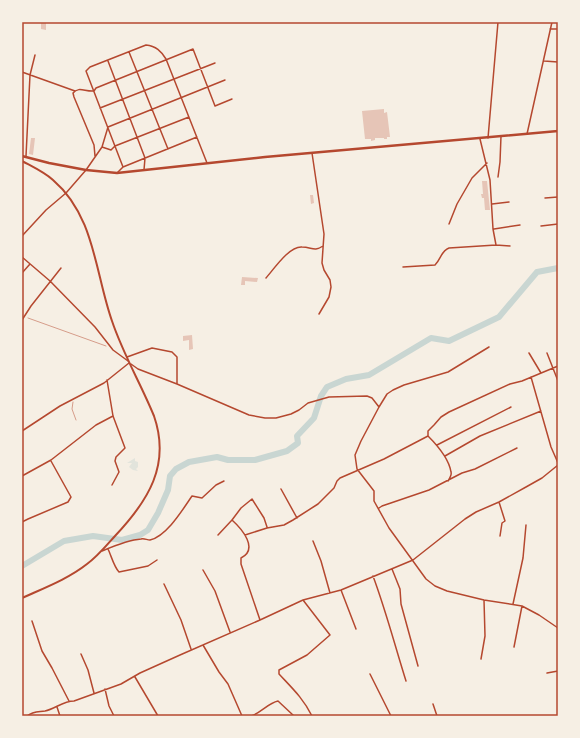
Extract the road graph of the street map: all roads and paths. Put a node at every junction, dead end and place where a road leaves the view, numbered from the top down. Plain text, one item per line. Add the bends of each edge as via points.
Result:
1 (498, 22) edge
2 (552, 22) edge
3 (550, 29) junction
4 (558, 29) edge
5 (129, 52) junction
6 (35, 55) dead end
7 (166, 59) junction
8 (107, 61) junction
9 (215, 62) dead end
10 (544, 62) junction
11 (558, 62) edge
12 (200, 68) junction
13 (137, 71) junction
14 (22, 72) edge
15 (30, 75) junction
16 (174, 79) junction
17 (115, 80) junction
18 (225, 80) dead end
19 (208, 87) junction
20 (145, 90) junction
21 (75, 91) junction
22 (94, 91) junction
23 (181, 98) junction
24 (122, 99) junction
25 (232, 99) dead end
26 (100, 108) junction
27 (152, 109) junction
28 (189, 117) junction
29 (130, 118) junction
30 (108, 127) junction
31 (160, 129) junction
32 (558, 131) edge
33 (527, 134) junction
34 (501, 136) junction
35 (197, 137) junction
36 (138, 138) junction
37 (480, 138) junction
38 (488, 138) junction
39 (115, 146) junction
40 (102, 147) junction
41 (168, 149) junction
42 (312, 153) junction
43 (95, 156) junction
44 (24, 157) edge
45 (146, 158) junction
46 (22, 161) edge
47 (207, 163) junction
48 (487, 163) junction
49 (123, 167) junction
50 (86, 170) junction
51 (144, 170) junction
52 (117, 173) junction
53 (498, 177) dead end
54 (66, 193) junction
55 (558, 197) edge
56 (545, 198) dead end
57 (509, 202) dead end
58 (492, 204) junction
59 (449, 224) dead end
60 (558, 224) edge
61 (520, 225) dead end
62 (541, 226) dead end
63 (494, 229) junction
64 (22, 236) edge
65 (496, 245) junction
66 (323, 246) junction
67 (510, 246) dead end
68 (22, 257) edge
69 (30, 264) junction
70 (61, 268) dead end
71 (403, 268) dead end
72 (22, 273) edge
73 (266, 278) dead end
74 (50, 281) junction
75 (319, 314) dead end
76 (24, 317) junction
77 (22, 320) edge
78 (111, 348) junction
79 (489, 348) dead end
80 (529, 353) dead end
81 (547, 353) dead end
82 (127, 357) junction
83 (129, 362) junction
84 (558, 366) edge
85 (553, 369) junction
86 (541, 373) junction
87 (531, 378) junction
88 (107, 380) junction
89 (558, 381) edge
90 (177, 384) junction
91 (74, 399) junction
92 (379, 407) junction
93 (511, 407) dead end
94 (540, 411) junction
95 (113, 416) junction
96 (76, 420) dead end
97 (22, 431) edge
98 (428, 436) junction
99 (437, 445) junction
100 (517, 448) dead end
101 (445, 456) junction
102 (51, 460) junction
103 (558, 464) edge
104 (357, 469) junction
105 (22, 476) edge
106 (448, 480) junction
107 (224, 481) dead end
108 (112, 485) dead end
109 (281, 489) dead end
110 (499, 502) junction
111 (379, 508) junction
112 (297, 518) junction
113 (232, 520) junction
114 (22, 522) edge
115 (526, 525) dead end
116 (268, 528) junction
117 (218, 535) dead end
118 (245, 535) junction
119 (500, 536) dead end
120 (313, 542) dead end
121 (107, 548) junction
122 (157, 560) dead end
123 (413, 560) junction
124 (392, 569) junction
125 (203, 570) dead end
126 (373, 576) junction
127 (164, 584) dead end
128 (341, 590) junction
129 (330, 593) junction
130 (22, 598) edge
131 (303, 600) junction
132 (484, 600) junction
133 (513, 604) junction
134 (522, 606) junction
135 (260, 620) junction
136 (32, 622) dead end
137 (558, 627) edge
138 (356, 629) dead end
139 (230, 633) junction
140 (203, 645) junction
141 (514, 647) dead end
142 (191, 650) junction
143 (81, 654) dead end
144 (481, 659) dead end
145 (418, 666) dead end
146 (558, 671) edge
147 (547, 673) dead end
148 (370, 674) dead end
149 (135, 677) junction
150 (406, 681) dead end
151 (105, 689) junction
152 (94, 693) junction
153 (68, 702) junction
154 (434, 704) dead end
155 (57, 707) junction
156 (27, 716) edge
157 (60, 716) edge
158 (114, 716) edge
159 (158, 716) edge
160 (242, 716) edge
161 (251, 716) edge
162 (294, 716) edge
163 (312, 716) edge
164 (391, 716) edge
165 (437, 716) edge

1 - 38 street
2 - 3 street
3 - 4 street
3 - 10 street
5 - 7 street via 146,45 153,46 161,51
5 - 8 street
5 - 13 street
6 - 15 street
7 - 12 street via 193,49
7 - 13 street
7 - 16 street
8 - 17 street
8 - 22 street via 86,71
9 - 12 street
10 - 11 street
10 - 33 street
12 - 16 street
12 - 19 street
13 - 17 street
13 - 20 street
14 - 15 street
15 - 21 street
15 - 44 street
16 - 20 street
16 - 23 street
17 - 22 street
17 - 24 street
18 - 19 street
19 - 23 street
19 - 25 street via 215,106
20 - 24 street
20 - 27 street
21 - 22 street
21 - 43 street via 74,97 94,145
22 - 26 street
23 - 27 street
23 - 28 street
24 - 26 street
24 - 29 street
26 - 30 street
27 - 29 street
27 - 31 street
28 - 31 street
28 - 35 street
29 - 30 street
29 - 36 street
30 - 39 street
30 - 40 street
31 - 36 street
31 - 41 street
32 - 33 main road
33 - 34 main road
34 - 38 main road
34 - 53 street
35 - 41 street
35 - 47 street
36 - 39 street
36 - 45 street
37 - 38 main road
37 - 42 main road
37 - 48 street
39 - 40 street via 111,150
39 - 49 street
40 - 43 street
41 - 45 street
42 - 47 main road
42 - 66 street via 324,234
43 - 50 street
44 - 50 main road
45 - 49 street
45 - 51 street
46 - 54 street via 48,176
47 - 51 main road
48 - 58 street
48 - 59 street via 472,178
49 - 52 street
50 - 52 main road
50 - 54 street
51 - 52 main road
54 - 64 street
54 - 82 street via 88,230 112,321
55 - 56 street
57 - 58 street
58 - 63 street
60 - 62 street
61 - 63 street
63 - 65 street
65 - 67 street
65 - 71 street via 449,248 442,254 438,263
66 - 73 street via 316,250 303,247 292,249
66 - 75 street via 323,268 331,287 329,297
68 - 69 street
69 - 72 street
69 - 74 street
70 - 74 street
74 - 76 street
74 - 78 street via 95,327
76 - 77 street
76 - 78 path
78 - 83 street
79 - 92 street via 448,372 393,390 387,394
80 - 86 street
81 - 85 street
82 - 83 street
82 - 90 street via 152,348 172,352 177,357
83 - 88 street
83 - 90 street via 138,369
83 - 121 street via 158,428 159,463 151,488 141,505
84 - 85 street
85 - 86 street
85 - 89 street
86 - 87 street
87 - 94 street
87 - 98 street via 510,384 440,417 428,431
88 - 91 street
88 - 95 street
90 - 92 street via 249,415 266,418 291,414 312,401 330,397 367,396
91 - 96 path via 72,409
91 - 97 street
92 - 104 street via 355,455
93 - 99 street
94 - 101 street via 480,436
94 - 103 street
95 - 102 street via 96,425
95 - 108 street via 125,448 116,457 119,472
98 - 99 street
98 - 104 street via 384,459
99 - 101 street
100 - 106 street
101 - 106 street via 452,472
102 - 105 street
102 - 114 street via 71,499
103 - 110 street via 542,478
104 - 111 street via 374,491 374,501
104 - 112 street via 340,478 318,504
106 - 111 street via 429,490
107 - 121 street via 202,498 192,496 164,532 156,537 149,540 142,538
109 - 112 street
110 - 119 street via 505,521 502,523
110 - 123 street via 465,519
111 - 123 street via 389,528
112 - 116 street via 284,526
113 - 116 street via 252,498
113 - 117 street
113 - 118 street
115 - 133 street via 523,558
116 - 118 street
118 - 135 street via 249,551 242,558 241,564
120 - 129 street
121 - 122 street via 119,572 148,566
121 - 130 street via 76,572
123 - 124 street
123 - 132 street via 426,579 435,586
124 - 126 street
124 - 145 street via 400,589 401,604
125 - 139 street via 215,591
126 - 128 street
126 - 150 street
127 - 142 street via 181,620
128 - 129 street
128 - 138 street
129 - 131 street
131 - 135 street
131 - 163 street via 330,635 306,655 279,670 279,674 306,703
132 - 133 street
132 - 144 street via 485,636
133 - 134 street
134 - 137 street
134 - 141 street
135 - 139 street
136 - 153 street via 42,651
139 - 140 street
140 - 142 street
140 - 160 street via 228,684
142 - 149 street
143 - 152 street
146 - 147 street
148 - 164 street
149 - 151 street
149 - 159 street
151 - 152 street
151 - 158 street
152 - 153 street
153 - 155 street
154 - 165 street
155 - 156 street via 31,712
155 - 157 street
161 - 162 street via 278,700

